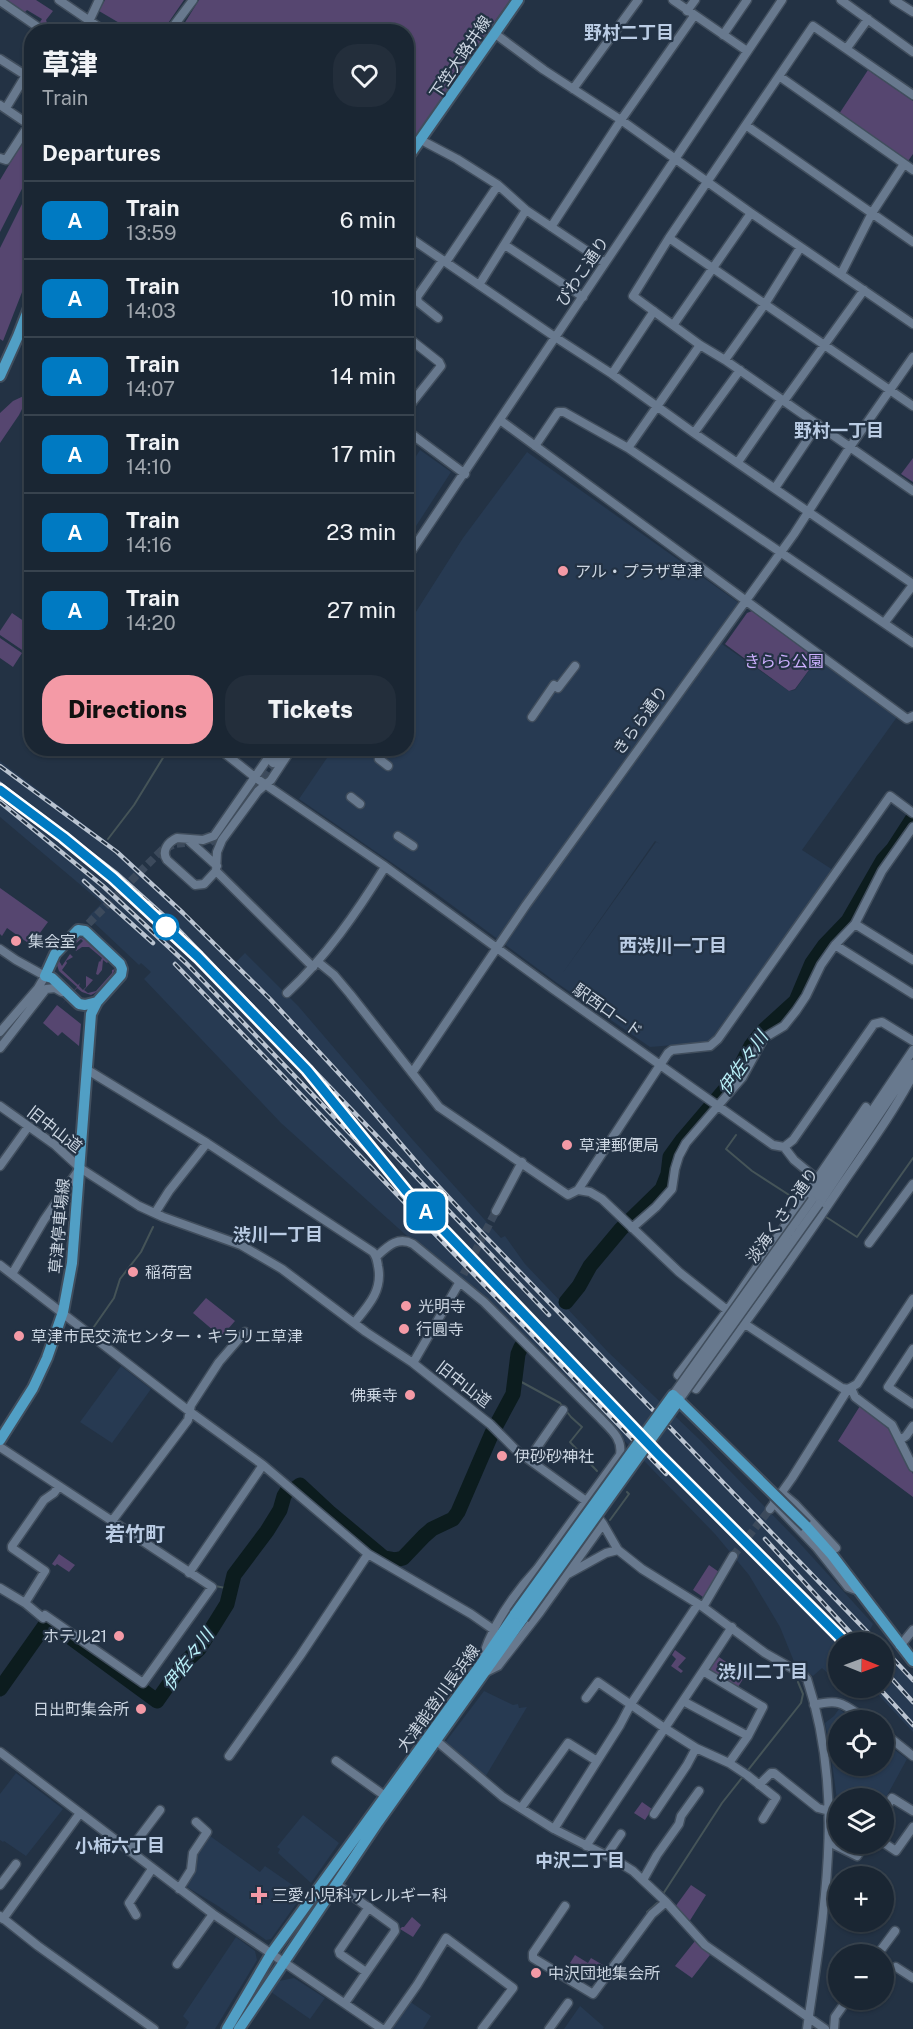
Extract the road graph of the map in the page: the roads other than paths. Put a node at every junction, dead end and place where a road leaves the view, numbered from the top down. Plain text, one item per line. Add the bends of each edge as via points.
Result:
1 (59, 0) edge
2 (99, 0) edge
3 (193, 0) edge
4 (518, 0) edge
5 (638, 0) edge
6 (673, 0) edge
7 (694, 0) edge
8 (747, 0) edge
9 (782, 0) edge
10 (841, 0) edge
11 (894, 0) edge
12 (0, 2) edge
13 (913, 12) edge
14 (690, 13) junction
15 (868, 19) junction
16 (89, 21) junction
17 (33, 24) edge
18 (88, 24) edge
19 (94, 24) edge
20 (175, 24) edge
21 (494, 33) junction
22 (723, 35) junction
23 (847, 48) junction
24 (747, 51) junction
25 (913, 52) edge
26 (0, 59) edge
27 (24, 74) edge
28 (24, 76) edge
29 (779, 76) junction
30 (573, 90) junction
31 (913, 95) edge
32 (3, 107) edge
33 (24, 119) edge
34 (621, 120) junction
35 (747, 126) junction
36 (24, 132) edge
37 (421, 140) junction
38 (414, 149) edge
39 (0, 158) edge
40 (675, 159) junction
41 (904, 164) junction
42 (913, 170) edge
43 (709, 182) junction
44 (498, 185) junction
45 (526, 210) junction
46 (751, 213) junction
47 (872, 213) junction
48 (551, 226) junction
49 (669, 238) junction
50 (414, 240) edge
51 (913, 242) edge
52 (505, 245) junction
53 (800, 248) junction
54 (444, 261) junction
55 (605, 264) junction
56 (714, 268) junction
57 (841, 274) junction
58 (479, 285) junction
59 (864, 291) junction
60 (583, 297) junction
61 (765, 304) junction
62 (654, 312) junction
63 (438, 318) dead end
64 (24, 321) edge
65 (674, 324) junction
66 (913, 324) edge
67 (555, 338) junction
68 (414, 342) edge
69 (700, 345) junction
70 (824, 345) junction
71 (913, 357) edge
72 (725, 360) junction
73 (740, 370) junction
74 (612, 374) junction
75 (0, 376) edge
76 (890, 391) junction
77 (414, 400) edge
78 (782, 400) junction
79 (656, 406) junction
80 (913, 406) edge
81 (500, 420) junction
82 (818, 424) junction
83 (694, 433) junction
84 (414, 436) edge
85 (535, 446) junction
86 (850, 447) junction
87 (628, 448) junction
88 (738, 462) junction
89 (465, 474) junction
90 (775, 488) junction
91 (913, 491) edge
92 (808, 511) junction
93 (414, 547) edge
94 (780, 550) junction
95 (913, 585) edge
96 (744, 601) junction
97 (885, 622) junction
98 (913, 643) edge
99 (575, 666) dead end
100 (913, 716) edge
101 (532, 717) dead end
102 (228, 756) edge
103 (270, 756) edge
104 (278, 756) edge
105 (287, 756) edge
106 (379, 759) dead end
107 (273, 763) tunnel mouth
108 (388, 766) dead end
109 (256, 778) junction
110 (266, 784) junction
111 (351, 797) dead end
112 (360, 804) dead end
113 (913, 813) edge
114 (913, 827) edge
115 (398, 836) dead end
116 (187, 839) junction
117 (413, 846) dead end
118 (385, 867) junction
119 (217, 868) junction
120 (855, 924) junction
121 (835, 945) junction
122 (497, 947) junction
123 (0, 949) edge
124 (913, 960) edge
125 (315, 964) junction
126 (45, 976) junction
127 (287, 993) dead end
128 (913, 994) edge
129 (68, 995) junction
130 (97, 1002) junction
131 (0, 1032) edge
132 (913, 1041) edge
133 (0, 1048) edge
134 (913, 1050) edge
135 (913, 1064) edge
136 (660, 1065) junction
137 (86, 1069) junction
138 (412, 1074) junction
139 (913, 1075) edge
140 (0, 1106) edge
141 (718, 1106) junction
142 (866, 1107) dead end
143 (28, 1127) junction
144 (207, 1143) junction
145 (784, 1147) junction
146 (522, 1162) junction
147 (0, 1166) edge
148 (80, 1168) junction
149 (816, 1178) junction
150 (913, 1184) edge
151 (578, 1190) junction
152 (816, 1202) junction
153 (496, 1211) tunnel mouth
154 (155, 1213) junction
155 (629, 1225) junction
156 (869, 1243) dead end
157 (376, 1256) junction
158 (0, 1265) edge
159 (12, 1274) junction
160 (458, 1285) tunnel mouth
161 (913, 1299) edge
162 (727, 1311) junction
163 (63, 1312) junction
164 (354, 1323) junction
165 (746, 1324) junction
166 (245, 1332) dead end
167 (913, 1349) edge
168 (413, 1363) junction
169 (849, 1389) junction
170 (676, 1397) junction
171 (913, 1404) edge
172 (563, 1410) dead end
173 (189, 1411) junction
174 (913, 1426) edge
175 (0, 1440) edge
176 (900, 1440) junction
177 (0, 1448) edge
178 (529, 1459) junction
179 (263, 1465) junction
180 (913, 1467) edge
181 (59, 1486) junction
182 (782, 1493) junction
183 (586, 1501) junction
184 (112, 1521) junction
185 (603, 1524) junction
186 (836, 1548) dead end
187 (618, 1550) junction
188 (368, 1554) junction
189 (733, 1556) tunnel mouth
190 (189, 1573) junction
191 (567, 1574) junction
192 (0, 1588) edge
193 (860, 1591) junction
194 (25, 1603) junction
195 (700, 1605) junction
196 (732, 1627) junction
197 (494, 1630) junction
198 (913, 1630) edge
199 (900, 1646) junction
200 (913, 1661) edge
201 (482, 1670) junction
202 (703, 1671) junction
203 (586, 1698) dead end
204 (683, 1701) junction
205 (631, 1704) junction
206 (814, 1705) junction
207 (852, 1710) edge
208 (666, 1729) junction
209 (748, 1736) junction
210 (432, 1738) junction
211 (894, 1741) edge
212 (696, 1748) junction
213 (0, 1752) edge
214 (229, 1756) dead end
215 (913, 1756) edge
216 (336, 1761) dead end
217 (597, 1761) junction
218 (729, 1763) junction
219 (759, 1785) junction
220 (699, 1791) dead end
221 (385, 1796) junction
222 (894, 1799) edge
223 (828, 1801) edge
224 (521, 1808) junction
225 (160, 1810) dead end
226 (828, 1811) edge
227 (913, 1811) edge
228 (80, 1814) junction
229 (654, 1814) dead end
230 (763, 1819) dead end
231 (196, 1822) dead end
232 (913, 1827) edge
233 (554, 1829) junction
234 (621, 1834) dead end
235 (586, 1846) junction
236 (894, 1850) edge
237 (129, 1851) junction
238 (829, 1854) edge
239 (606, 1856) junction
240 (16, 1864) dead end
241 (152, 1869) junction
242 (643, 1880) junction
243 (336, 1884) junction
244 (0, 1885) edge
245 (178, 1889) junction
246 (666, 1902) junction
247 (565, 1906) dead end
248 (369, 1908) junction
249 (213, 1914) junction
250 (136, 1915) dead end
251 (1, 1918) edge
252 (895, 1931) dead end
253 (885, 1944) edge
254 (271, 1954) junction
255 (284, 1962) junction
256 (177, 1964) dead end
257 (896, 1966) dead end
258 (366, 1972) junction
259 (913, 1978) edge
260 (345, 2002) junction
261 (567, 2003) dead end
262 (840, 2010) edge
263 (809, 2017) junction
264 (153, 2029) edge
265 (226, 2029) edge
266 (239, 2029) edge
267 (384, 2029) edge
268 (482, 2029) edge
269 (549, 2029) edge
270 (807, 2029) edge
271 (825, 2029) edge
272 (834, 2029) edge

1 - 16 street
2 - 16 street
3 - 20 street
4 - 21 main road, 下笠大路井線
5 - 30 street
6 - 14 street
7 - 14 street
8 - 22 street
9 - 24 street, びわこ通り
10 - 15 street
11 - 13 street
12 - 17 street
14 - 22 street
14 - 34 street
15 - 23 street
15 - 25 street
16 - 18 street
16 - 19 street
21 - 30 street
21 - 37 main road, 下笠大路井線
22 - 24 street
23 - 29 street via 813,26
23 - 31 street
24 - 40 street, びわこ通り
26 - 27 street
28 - 32 street
29 - 35 street
29 - 41 street
30 - 34 street
32 - 33 street
34 - 40 street
34 - 48 street
35 - 43 street
35 - 47 street
36 - 39 street via 6,160
37 - 38 main road, 下笠大路井線
37 - 44 street
40 - 43 street
40 - 55 street, びわこ通り
41 - 42 street
41 - 47 street
43 - 46 street
43 - 49 street
44 - 45 street
44 - 54 street
45 - 48 street
45 - 52 street
46 - 53 street
46 - 56 street
47 - 51 street
47 - 57 street
48 - 55 street
49 - 56 street
49 - 62 street via 633,296
50 - 54 street
52 - 58 street
52 - 60 street
53 - 57 street
53 - 61 street
54 - 58 street
54 - 63 street via 417,297
55 - 60 street, びわこ通り
56 - 61 street
56 - 65 street
57 - 59 street
58 - 67 street
59 - 66 street
59 - 70 street
60 - 67 street, びわこ通り
61 - 70 street
61 - 72 street
62 - 65 street
62 - 74 street
64 - 75 main road
65 - 69 street
67 - 74 street
67 - 81 street, びわこ通り
68 - 77 street via 441,366
69 - 72 street
69 - 79 street
70 - 76 street
70 - 78 street
71 - 76 street, きらら通り
72 - 73 street
73 - 78 street
73 - 83 street
74 - 79 street
76 - 80 street
76 - 86 street, きらら通り
78 - 82 street
78 - 88 street
79 - 83 street
79 - 87 street
81 - 85 street
81 - 89 street, びわこ通り
82 - 86 street
82 - 90 street
83 - 88 street
84 - 89 street
85 - 87 street via 558,412 564,412
85 - 96 street
86 - 91 street
86 - 92 street, きらら通り
87 - 94 street
88 - 90 street
89 - 93 street, びわこ通り
90 - 92 street
92 - 94 street, きらら通り
92 - 95 street
94 - 96 street, きらら通り
94 - 97 street
95 - 97 street
96 - 100 street via 907,719
96 - 122 street, きらら通り
97 - 98 street
99 - 101 street via 558,688 554,685
102 - 109 street, 駅西ロード
103 - 109 street
104 - 107 street
105 - 110 street
106 - 108 street
109 - 110 street, 駅西ロード
109 - 116 street via 214,836
110 - 118 street, 駅西ロード
110 - 119 street via 222,840
111 - 112 street
113 - 136 street via 890,796 718,1039 710,1046 672,1050
114 - 120 street via 882,871
115 - 117 street
116 - 119 street
116 - 119 street via 174,839 165,849 167,860 195,885 204,884
118 - 122 street, 駅西ロード
118 - 125 street
119 - 125 street
120 - 121 street
120 - 124 street
121 - 128 street
121 - 141 street via 820,964 796,1011 784,1026 764,1038 742,1078
122 - 136 street, 駅西ロード
122 - 138 street, きらら通り
123 - 126 street
125 - 127 street
125 - 138 street via 334,975
126 - 129 main road
126 - 130 main road, 草津停車場線 via 50,962 76,930 86,931 122,967 121,975
126 - 131 street
129 - 130 main road via 81,1005
129 - 133 street via 55,988 46,989
130 - 137 main road, 草津停車場線 via 91,1014
132 - 145 street via 882,1022 874,1024 802,1129
134 - 152 street, 淡海くさつ通り
135 - 152 street, 淡海くさつ通り
136 - 141 street, 駅西ロード
136 - 151 street
137 - 144 street
137 - 148 main road, 草津停車場線
138 - 146 street via 439,1107
139 - 165 street
140 - 143 street, 旧中山道
141 - 145 street, 駅西ロード via 773,1146
141 - 155 street via 686,1143 672,1189 656,1207
142 - 149 street
143 - 147 street
143 - 148 street, 旧中山道
144 - 154 street
144 - 157 street
145 - 149 street
146 - 151 street via 568,1195
146 - 153 street
148 - 154 street, 旧中山道
148 - 159 street
148 - 163 main road, 草津停車場線 via 72,1263
149 - 162 street
150 - 156 street
151 - 155 street via 602,1199
152 - 170 street, 淡海くさつ通り, bridge
154 - 164 street, 旧中山道 via 261,1256
155 - 162 street
157 - 164 street via 378,1288
157 - 183 street via 397,1241 413,1244 484,1302 618,1438 620,1455
158 - 159 street
159 - 163 street
160 - 168 street
161 - 169 street via 857,1384
162 - 165 street
162 - 165 street via 678,1375 696,1389
163 - 173 street
163 - 175 main road, 草津停車場線 via 33,1388
164 - 168 street, 旧中山道
165 - 169 street via 813,1370
166 - 173 street via 219,1362
167 - 171 street via 888,1387
168 - 178 street, 旧中山道
169 - 176 street via 855,1398 892,1425
169 - 182 street
170 - 193 main road, bridge via 806,1526
170 - 201 main road, 大津能登川長浜線, bridge
172 - 178 street
173 - 179 street
173 - 184 street via 188,1420
174 - 176 street
176 - 180 street
177 - 181 street
178 - 183 street, 旧中山道
179 - 188 street
179 - 190 street
181 - 184 street
181 - 194 street via 44,1500 12,1546 45,1571
182 - 186 street
182 - 193 street via 772,1506 818,1548 848,1587
183 - 185 street, 旧中山道
183 - 197 street
184 - 190 street
185 - 187 street, 旧中山道
185 - 191 street
187 - 191 street
187 - 195 street, 旧中山道
188 - 197 street
188 - 214 street
189 - 195 street
190 - 194 street via 212,1587 143,1683
191 - 201 street via 498,1666
192 - 194 street
193 - 199 main road
195 - 196 street, 旧中山道
195 - 205 street
196 - 202 street
196 - 206 street, 旧中山道 via 765,1653 802,1674
197 - 201 street
198 - 199 street
199 - 200 main road
201 - 210 main road, 大津能登川長浜線
202 - 204 street
202 - 209 street via 764,1707
203 - 205 street via 598,1682
204 - 208 street
204 - 209 street
205 - 208 street
205 - 217 street
206 - 207 street via 831,1700
206 - 223 street, 旧中山道
208 - 212 street
208 - 235 street
209 - 218 street
210 - 221 main road, 大津能登川長浜線
210 - 224 street
210 - 243 main road, 大津能登川長浜線
211 - 215 street
212 - 218 street
212 - 229 street
213 - 228 street
216 - 221 street
217 - 224 street via 568,1743
217 - 233 street
218 - 219 street
219 - 226 street via 774,1773 818,1808
219 - 230 street via 776,1798
220 - 242 street
221 - 254 main road, 大津能登川長浜線
222 - 227 street
224 - 233 street
225 - 237 street
228 - 237 street
228 - 251 street
231 - 245 street via 207,1832
232 - 236 street
233 - 235 street
234 - 239 street
235 - 239 street
237 - 241 street
238 - 263 street, 旧中山道
239 - 242 street
240 - 244 street
241 - 245 street
241 - 250 street via 129,1903
242 - 246 street
243 - 248 street
243 - 255 main road, 大津能登川長浜線
245 - 249 street
246 - 247 street via 652,1914 593,1994 533,1958
246 - 263 street via 705,1945
248 - 258 street via 394,1926 395,1931
248 - 258 street via 339,1951
249 - 254 street
249 - 256 street
251 - 264 street
252 - 253 street
254 - 255 street
254 - 265 main road, 大津能登川長浜線
255 - 260 street
255 - 266 main road, 大津能登川長浜線
257 - 259 street
258 - 260 street
260 - 267 street
261 - 269 street
262 - 272 street
263 - 270 street, 旧中山道
263 - 271 street
267 - 268 street via 446,1938 513,1988

